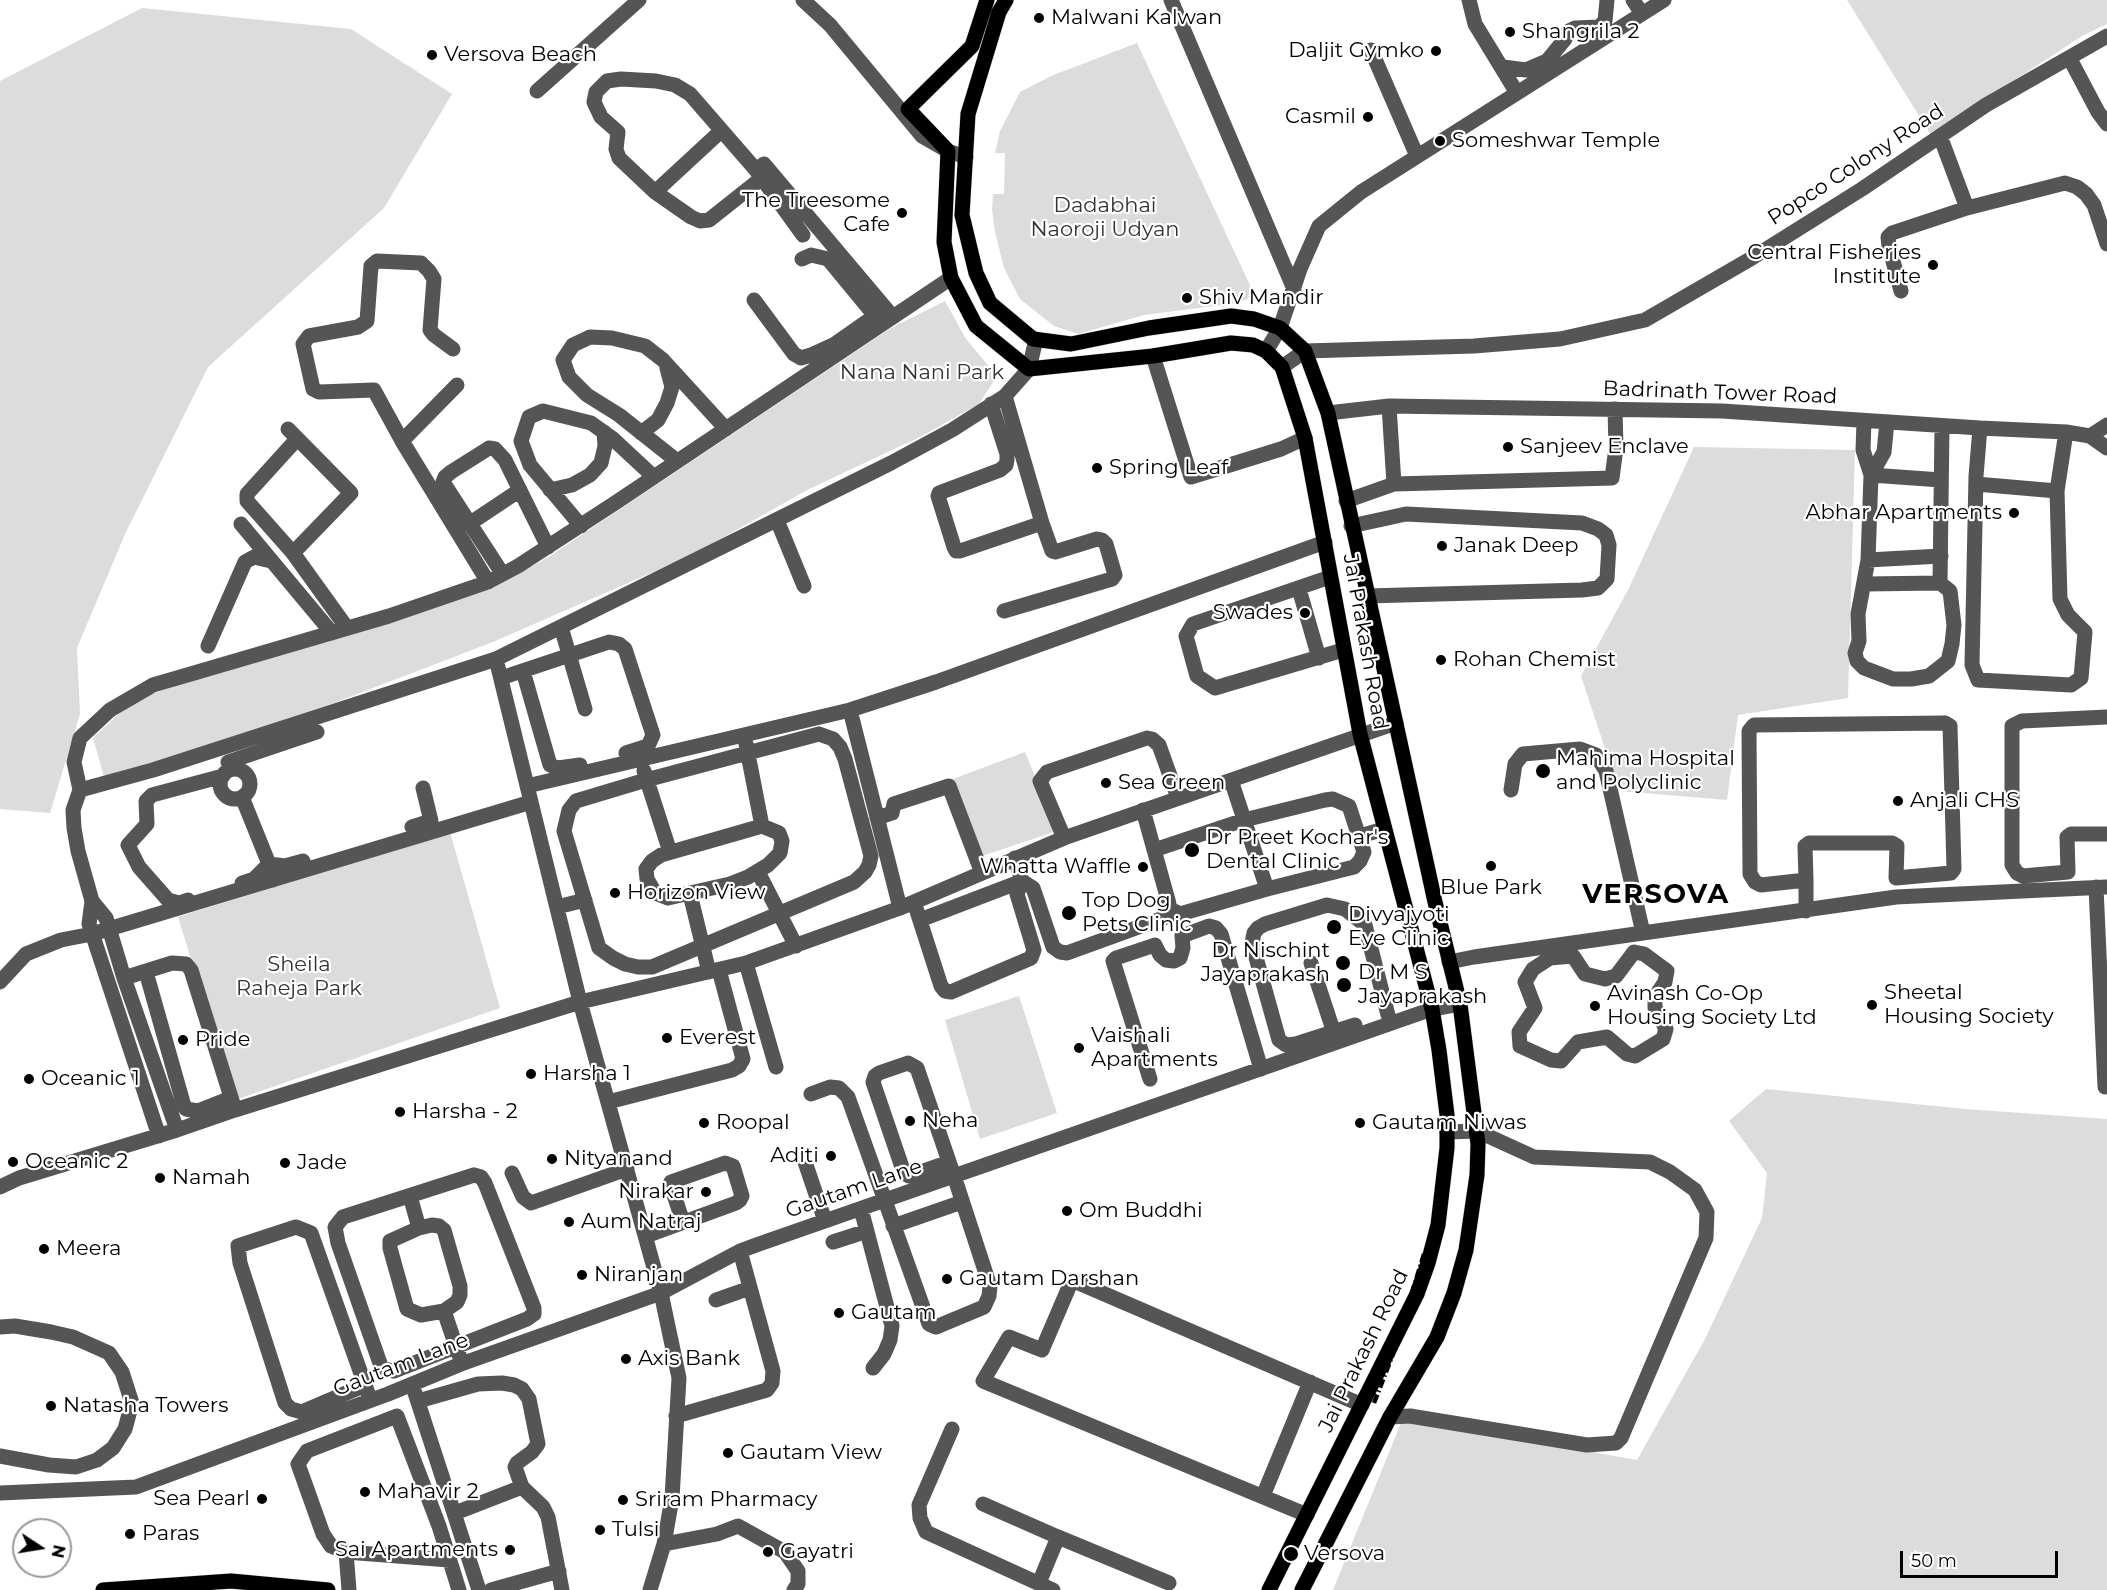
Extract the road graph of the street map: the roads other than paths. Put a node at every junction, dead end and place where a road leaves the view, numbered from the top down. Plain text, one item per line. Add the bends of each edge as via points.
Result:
1 (639, 0) edge
2 (803, 0) edge
3 (987, 0) edge
4 (1006, 0) edge
5 (1171, 0) edge
6 (1469, 0) edge
7 (1607, 0) edge
8 (1633, 0) edge
9 (1664, 0) edge
10 (1642, 14) junction
11 (2107, 36) edge
12 (1371, 50) dead end
13 (2070, 59) junction
14 (1503, 67) junction
15 (537, 91) dead end
16 (1517, 93) junction
17 (2107, 124) edge
18 (721, 130) junction
19 (1940, 136) junction
20 (948, 151) junction
21 (1417, 156) junction
22 (966, 157) junction
23 (759, 174) junction
24 (655, 192) junction
25 (1967, 208) junction
26 (804, 236) dead end
27 (2107, 244) edge
28 (802, 259) dead end
29 (951, 278) junction
30 (1294, 289) junction
31 (1901, 291) dead end
32 (754, 300) dead end
33 (883, 319) junction
34 (1280, 328) junction
35 (1036, 339) junction
36 (453, 349) dead end
37 (1266, 351) junction
38 (1305, 351) junction
39 (1153, 356) junction
40 (667, 365) junction
41 (1282, 368) junction
42 (1029, 369) junction
43 (457, 385) dead end
44 (1005, 396) junction
45 (991, 404) junction
46 (1389, 406) junction
47 (1615, 409) junction
48 (1328, 412) junction
49 (1864, 421) junction
50 (1887, 422) junction
51 (2107, 425) edge
52 (1942, 426) junction
53 (1980, 428) junction
54 (726, 429) junction
55 (604, 432) junction
56 (2067, 432) junction
57 (641, 433) junction
58 (2090, 436) junction
59 (1305, 438) junction
60 (402, 441) junction
61 (2107, 448) edge
62 (677, 461) junction
63 (1871, 475) junction
64 (654, 477) junction
65 (1941, 480) junction
66 (1394, 484) junction
67 (1976, 484) junction
68 (520, 490) junction
69 (550, 490) junction
70 (2057, 491) junction
71 (1346, 501) junction
72 (777, 520) junction
73 (1042, 523) junction
74 (241, 524) dead end
75 (469, 524) junction
76 (581, 526) junction
77 (1351, 526) junction
78 (1325, 542) junction
79 (548, 547) junction
80 (293, 553) junction
81 (1941, 556) junction
82 (1868, 560) junction
83 (271, 561) junction
84 (502, 573) junction
85 (1330, 577) junction
86 (488, 582) junction
87 (1940, 583) junction
88 (1865, 584) junction
89 (804, 586) dead end
90 (1299, 589) junction
91 (1367, 596) junction
92 (1004, 611) dead end
93 (561, 627) junction
94 (347, 628) junction
95 (332, 633) junction
96 (208, 646) dead end
97 (1343, 650) junction
98 (569, 656) junction
99 (1319, 658) junction
100 (496, 659) junction
101 (523, 671) junction
102 (501, 678) junction
103 (585, 709) dead end
104 (850, 710) junction
105 (2107, 717) edge
106 (1396, 723) junction
107 (317, 732) dead end
108 (1360, 734) junction
109 (745, 735) junction
110 (222, 747) junction
111 (748, 752) junction
112 (640, 760) junction
113 (228, 769) junction
114 (646, 780) junction
115 (1231, 780) junction
116 (527, 786) junction
117 (423, 788) dead end
118 (80, 790) junction
119 (1511, 790) dead end
120 (242, 797) junction
121 (1178, 798) junction
122 (531, 802) junction
123 (1143, 810) junction
124 (877, 817) junction
125 (1244, 820) junction
126 (762, 826) junction
127 (432, 827) junction
128 (1384, 829) junction
129 (864, 832) junction
130 (2107, 834) edge
131 (1360, 836) junction
132 (1064, 837) junction
133 (1154, 850) junction
134 (670, 852) junction
135 (1015, 858) junction
136 (325, 860) junction
137 (269, 864) junction
138 (758, 872) junction
139 (2068, 872) junction
140 (982, 873) junction
141 (1896, 878) junction
142 (273, 880) junction
143 (1806, 880) junction
144 (1022, 881) junction
145 (2102, 887) edge
146 (2068, 888) junction
147 (1267, 890) junction
148 (690, 894) junction
149 (1896, 897) junction
150 (585, 900) junction
151 (92, 901) junction
152 (907, 905) junction
153 (557, 907) junction
154 (1170, 909) junction
155 (1806, 910) junction
156 (779, 913) junction
157 (920, 920) junction
158 (109, 929) junction
159 (1643, 933) junction
160 (92, 934) junction
161 (1051, 943) junction
162 (796, 946) junction
163 (703, 947) junction
164 (1034, 950) junction
165 (1548, 953) junction
166 (1449, 962) junction
167 (746, 963) junction
168 (1311, 963) dead end
169 (714, 971) junction
170 (146, 972) junction
171 (124, 978) junction
172 (0, 982) edge
173 (580, 1002) junction
174 (1460, 1004) junction
175 (1430, 1005) junction
176 (1388, 1015) junction
177 (1335, 1037) junction
178 (776, 1067) dead end
179 (1261, 1069) junction
180 (1150, 1079) dead end
181 (2105, 1087) dead end
182 (811, 1094) dead end
183 (608, 1102) junction
184 (233, 1104) junction
185 (177, 1130) junction
186 (1477, 1131) junction
187 (1447, 1132) junction
188 (159, 1136) junction
189 (806, 1162) dead end
190 (627, 1169) junction
191 (951, 1169) junction
192 (512, 1173) dead end
193 (0, 1187) edge
194 (410, 1196) junction
195 (883, 1201) junction
196 (962, 1202) junction
197 (861, 1209) junction
198 (825, 1221) junction
199 (683, 1222) junction
200 (893, 1226) junction
201 (419, 1228) junction
202 (867, 1231) junction
203 (646, 1236) junction
204 (833, 1242) dead end
205 (740, 1251) junction
206 (750, 1288) junction
207 (661, 1293) junction
208 (716, 1300) dead end
209 (444, 1311) junction
210 (0, 1327) edge
211 (456, 1347) junction
212 (461, 1364) junction
213 (873, 1368) dead end
214 (1310, 1382) junction
215 (412, 1384) junction
216 (368, 1392) junction
217 (388, 1394) junction
218 (417, 1401) junction
219 (1362, 1405) junction
220 (397, 1416) junction
221 (676, 1416) junction
222 (1390, 1417) junction
223 (952, 1429) dead end
224 (0, 1455) edge
225 (522, 1487) junction
226 (0, 1493) edge
227 (1263, 1496) junction
228 (983, 1504) dead end
229 (455, 1513) junction
230 (1307, 1515) junction
231 (1058, 1537) junction
232 (664, 1544) junction
233 (346, 1552) junction
234 (449, 1560) junction
235 (559, 1571) junction
236 (1038, 1583) junction
237 (1168, 1583) dead end
238 (103, 1590) edge
239 (328, 1590) edge
240 (349, 1590) edge
241 (459, 1590) edge
242 (479, 1590) edge
243 (491, 1590) edge
244 (562, 1590) edge
245 (650, 1590) edge
246 (794, 1590) edge
247 (1053, 1590) edge
248 (1269, 1590) edge
249 (1302, 1590) edge

1 - 15 street
2 - 20 street via 830,25 922,136
3 - 20 main road via 972,46 908,109
4 - 22 main road, Jai Prakash Road via 968,114
5 - 30 street
6 - 14 street via 1475,24
7 - 14 street via 1605,21 1599,27 1567,32 1547,61 1526,70
8 - 10 street
9 - 10 street
10 - 16 street
11 - 13 street, Popco Colony Road
12 - 21 street
13 - 17 street
13 - 19 street, Popco Colony Road via 1986,105
14 - 16 street
16 - 21 street
18 - 23 street
18 - 24 street
18 - 24 street via 690,94 675,85 607,81 596,92 594,102 601,117 618,132 619,158
19 - 25 street
19 - 38 street, Popco Colony Road via 1752,258 1645,320 1560,339
20 - 22 street
20 - 29 main road via 944,242
21 - 30 street via 1361,192 1319,226
22 - 35 main road, Jai Prakash Road via 962,215 976,273 990,303
23 - 24 street via 709,220 691,217
23 - 26 street
23 - 33 street via 764,165
25 - 27 street via 2065,183 2077,187 2094,205
25 - 31 street via 1888,237
28 - 33 street via 811,255 828,259
29 - 33 street
29 - 42 main road via 976,326
30 - 34 street
32 - 33 street via 801,358
33 - 54 street
34 - 35 main road, Jai Prakash Road via 1231,316 1071,344
34 - 37 street
34 - 38 main road, Jai Prakash Road
35 - 42 street
36 - 60 street via 430,330 434,279 429,271 421,263 377,261 371,266 367,321 358,327 309,336 303,344 313,389 375,390
37 - 39 main road via 1231,343
37 - 41 main road, Jai Prakash Road
38 - 41 street
38 - 48 main road, Jai Prakash Road
39 - 42 main road
39 - 59 street via 1191,477
40 - 54 street
40 - 57 street via 672,387 667,404 658,420
40 - 57 street via 645,346 612,338 590,337 573,345 563,360 569,377 587,395
41 - 59 main road, Jai Prakash Road
42 - 44 street
43 - 60 street
44 - 45 street
44 - 73 street
45 - 72 street via 891,463
45 - 73 street via 1004,444 1006,465 939,493 954,548 960,551
46 - 47 street, Badrinath Tower Road
46 - 48 street, Badrinath Tower Road
46 - 66 street
47 - 49 street, Badrinath Tower Road via 1722,411
47 - 66 street via 1612,478
48 - 71 main road, Jai Prakash Road
49 - 50 street, Badrinath Tower Road
49 - 63 street via 1863,450
50 - 52 street, Badrinath Tower Road
50 - 63 street via 1884,452
51 - 58 street
52 - 53 street, Badrinath Tower Road
52 - 65 street
53 - 56 street, Badrinath Tower Road
53 - 67 street
54 - 62 street
55 - 64 street
55 - 69 street via 601,462 590,475 572,485
55 - 69 street via 591,423 543,411 529,417 522,441 530,465
56 - 58 street, Badrinath Tower Road
56 - 70 street
57 - 62 street
58 - 61 street, Badrinath Tower Road
59 - 78 main road, Jai Prakash Road
60 - 86 street
62 - 64 street
63 - 65 street
63 - 82 street
64 - 76 street
65 - 81 street
66 - 71 street
67 - 70 street
67 - 70 street via 1972,664 1977,680 2071,685 2081,678 2085,632 2068,615 2060,599
68 - 75 street
68 - 75 street via 495,449 489,448 451,472 443,482
68 - 79 street
69 - 76 street
71 - 77 main road, Jai Prakash Road
72 - 89 street
72 - 93 street
73 - 92 street via 1055,552 1102,540 1115,575
74 - 83 street
75 - 84 street
76 - 79 street
77 - 91 main road, Jai Prakash Road
77 - 91 street via 1406,514 1582,523 1606,535 1609,545 1607,579 1598,588
78 - 85 main road, Jai Prakash Road
78 - 104 street
79 - 84 street
80 - 80 street via 351,493 292,434 247,494 247,501
80 - 94 street
81 - 82 street
81 - 87 street
82 - 88 street
83 - 95 street
83 - 96 street via 255,557 245,562
84 - 86 street
85 - 90 street
85 - 97 main road, Jai Prakash Road
86 - 94 street
87 - 88 street
87 - 88 street via 1950,591 1954,625 1948,661 1929,676 1911,679 1893,679 1864,668 1857,661 1858,614
90 - 99 street
90 - 99 street via 1193,624 1186,636 1197,676 1215,688
91 - 106 main road, Jai Prakash Road
93 - 98 street
93 - 100 street
94 - 95 street
95 - 118 street via 153,685 110,710 80,738 74,762
97 - 99 street
97 - 108 main road, Jai Prakash Road
98 - 101 street
98 - 101 street via 609,642 625,649 653,735 648,746 591,763 558,768 550,765
98 - 103 street
100 - 102 street
100 - 110 street
101 - 102 street
102 - 116 street
104 - 109 street
104 - 124 street
105 - 139 street via 2022,721 2012,726 2012,865 2023,876
106 - 108 street
106 - 166 main road, Jai Prakash Road
107 - 113 street
108 - 115 street
108 - 128 main road, Jai Prakash Road
109 - 111 street
109 - 112 street
110 - 113 street
110 - 118 street
111 - 114 street
111 - 126 street
111 - 129 street via 819,734 833,739 845,759
112 - 114 street
112 - 116 street
113 - 120 street via 221,785 224,794 233,799
113 - 120 street via 241,770 248,776 249,790
113 - 137 street via 152,795 146,801 147,824 128,845 139,867 168,900 179,903 254,879
114 - 134 street
114 - 150 street via 576,801 569,810 564,831
115 - 121 street
115 - 125 street
116 - 122 street
117 - 127 street
118 - 151 street via 73,810 74,828
119 - 159 street via 1515,764 1523,754 1580,749 1596,755 1606,771
120 - 137 street
121 - 123 street
121 - 132 street via 1159,745 1147,738 1047,772 1040,782
122 - 127 street
122 - 153 street
123 - 132 street
123 - 133 street
124 - 129 street
124 - 140 street via 887,801 894,804 951,787
124 - 152 street
125 - 131 street via 1333,799 1349,806
125 - 133 street
125 - 147 street
126 - 134 street
126 - 138 street via 779,833 782,841 780,853
127 - 136 street
128 - 131 street
128 - 175 main road, Jai Prakash Road
129 - 156 street via 870,861 865,872 854,882
130 - 139 street via 2067,837
131 - 147 street via 1364,852 1354,867
132 - 135 street
133 - 154 street
134 - 148 street via 651,861 646,879 661,896
135 - 140 street
135 - 144 street
136 - 137 street via 285,866
136 - 142 street
137 - 142 street
138 - 148 street
138 - 156 street
139 - 146 street
140 - 152 street
141 - 143 street via 1896,846 1892,843 1809,843 1805,846
141 - 143 street via 1951,873 1954,868 1950,726 1754,725 1749,731 1750,874 1761,885
141 - 149 street
142 - 158 street
143 - 155 street
144 - 157 street
144 - 161 street via 1034,888
144 - 164 street via 1017,894
145 - 146 street
145 - 181 street
146 - 149 street
147 - 154 street via 1180,914
148 - 163 street
149 - 155 street
150 - 153 street
150 - 163 street via 599,948 625,964 652,967
151 - 158 street via 106,918
151 - 160 street
152 - 157 street
152 - 162 street
153 - 173 street
154 - 161 street via 1169,916 1067,953 1053,948
155 - 159 street
156 - 162 street
156 - 163 street
157 - 164 street via 945,991 951,992 1031,958
158 - 160 street
158 - 171 street
159 - 165 street
160 - 172 street via 61,940 26,954
160 - 188 street
161 - 164 street
162 - 167 street
163 - 169 street
165 - 165 street via 1525,982 1535,1008 1519,1032 1520,1046 1561,1061 1578,1042 1607,1037 1635,1056 1663,1039 1666,1029 1655,1008 1655,997 1665,982 1666,971 1644,954 1634,952 1616,976 1605,979 1585,974 1573,956
165 - 166 street
166 - 174 main road, Jai Prakash Road
167 - 169 street
167 - 178 street
168 - 177 street
169 - 173 street
169 - 183 street via 743,1059 740,1066
170 - 171 street
170 - 184 street via 172,963 186,964 191,970
170 - 184 street via 184,1106 198,1111
171 - 185 street
173 - 183 street
173 - 184 street
174 - 175 street, Gautam Lane
174 - 186 main road, Jai Prakash Road
175 - 176 street
175 - 177 street, Gautam Lane
175 - 187 main road, Jai Prakash Road via 1444,1082
176 - 177 street
176 - 177 street via 1365,925 1336,906 1327,905 1264,924 1254,933 1252,943 1279,1040 1286,1045
177 - 179 street, Gautam Lane
179 - 180 street via 1221,934 1209,926 1182,936 1180,958 1174,961 1160,955 1155,945 1113,961
179 - 191 street, Gautam Lane
182 - 195 street via 838,1088 848,1097
183 - 190 street
184 - 185 street
185 - 188 street
186 - 187 street
186 - 222 main road, Jai Prakash Road via 1478,1175 1473,1213 1454,1293 1437,1337
186 - 222 street via 1534,1157 1650,1162 1695,1190 1707,1212 1706,1238 1616,1443 1587,1445 1410,1416
187 - 219 main road, Jai Prakash Road via 1443,1187 1428,1263 1418,1294
188 - 193 street
189 - 198 street
190 - 192 street via 531,1203 523,1197
190 - 203 street
191 - 191 street via 917,1068 908,1063 879,1072 873,1082 904,1173 909,1176
191 - 195 street, Gautam Lane
191 - 196 street
194 - 201 street
194 - 211 street via 454,1180 481,1177 534,1308 534,1314 527,1319
194 - 211 street via 342,1217 335,1227 338,1243 382,1369 394,1371
195 - 197 street, Gautam Lane
195 - 200 street
196 - 200 street
196 - 200 street via 990,1286 989,1296 984,1307 936,1327 929,1324
197 - 198 street, Gautam Lane
197 - 202 street
198 - 205 street, Gautam Lane
199 - 199 street via 740,1200 734,1166 724,1163 671,1182
199 - 203 street
201 - 209 street via 432,1225 444,1230 460,1295
201 - 209 street via 390,1241 407,1309 421,1315
202 - 204 street
202 - 213 street via 892,1326 884,1354
203 - 207 street
205 - 206 street
205 - 207 street, Gautam Lane
206 - 208 street
206 - 221 street via 773,1371 772,1383 767,1390
207 - 212 street, Gautam Lane
207 - 221 street via 679,1378
209 - 211 street
210 - 224 street via 15,1326 73,1337 109,1353 122,1372 132,1403 125,1429 113,1448 97,1460 76,1467
211 - 212 street
212 - 215 street, Gautam Lane
214 - 219 street
214 - 227 street
214 - 227 street via 1072,1280 1042,1350 1008,1337 983,1381
215 - 217 street, Gautam Lane
215 - 218 street
216 - 216 street via 311,1233 296,1227 238,1246 285,1403 302,1412
216 - 217 street, Gautam Lane
216 - 226 street, Gautam Lane via 272,1437 136,1487
217 - 220 street
218 - 225 street via 478,1384 502,1383 522,1389 538,1444 515,1467
218 - 229 street
219 - 230 main road, Jai Prakash Road
220 - 233 street via 307,1451 298,1464 323,1534 331,1546
220 - 234 street
221 - 232 street via 672,1498
222 - 249 main road, Jai Prakash Road
223 - 236 street via 920,1505 926,1533
225 - 229 street
225 - 235 street via 548,1517
227 - 230 street
228 - 231 street
229 - 242 street
230 - 248 main road, Jai Prakash Road
231 - 236 street
231 - 237 street
232 - 245 street
232 - 246 street via 738,1526 785,1552 798,1571
233 - 234 street
233 - 240 street
234 - 241 street
235 - 243 street
235 - 244 street
236 - 247 street
238 - 239 main road via 231,1581

